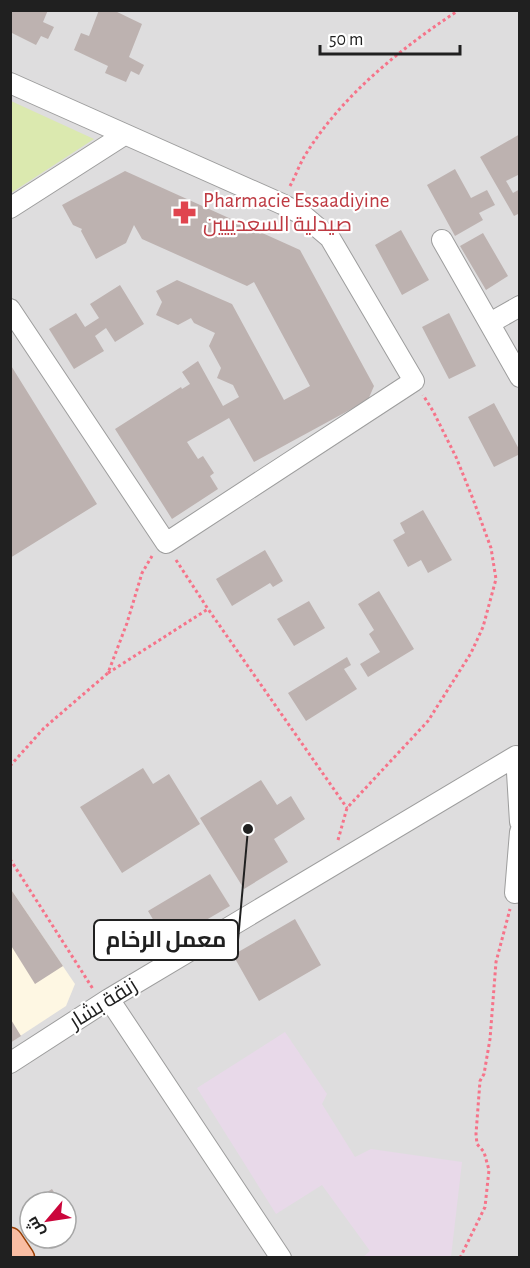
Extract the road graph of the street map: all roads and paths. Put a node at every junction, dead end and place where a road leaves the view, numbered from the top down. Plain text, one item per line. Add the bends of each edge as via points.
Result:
1 (459, 10) edge
2 (10, 83) edge
3 (124, 135) junction
4 (282, 204) junction
5 (10, 208) edge
6 (442, 240) dead end
7 (519, 306) edge
8 (10, 309) edge
9 (490, 323) junction
10 (519, 377) edge
11 (414, 381) junction
12 (165, 543) junction
13 (208, 609) junction
14 (108, 673) junction
15 (10, 766) edge
16 (347, 808) junction
17 (519, 822) edge
18 (519, 832) edge
19 (10, 859) edge
20 (331, 866) junction
21 (514, 893) joint
22 (105, 1001) junction
23 (10, 1063) edge
24 (10, 1240) edge
25 (22, 1257) edge
26 (281, 1257) edge
27 (460, 1257) edge

1 - 4 path via 382,68 351,97 303,158
2 - 3 street
3 - 4 street
3 - 5 street
4 - 11 street via 303,215 330,238
6 - 9 street
7 - 9 street
8 - 12 street
9 - 10 street
11 - 12 street
11 - 16 path via 456,457 491,548 496,579 483,627 471,653 428,721
12 - 13 path
12 - 14 path via 142,573
13 - 14 path
13 - 16 path
14 - 15 path via 44,728
16 - 20 path
17 - 20 street, زنقة بشار via 516,756
18 - 21 street
19 - 22 path
20 - 22 street, زنقة بشار
21 - 27 path via 496,962 490,1039 480,1081 476,1134 489,1170 485,1207
22 - 23 street, زنقة بشار
22 - 26 street
24 - 25 main road

